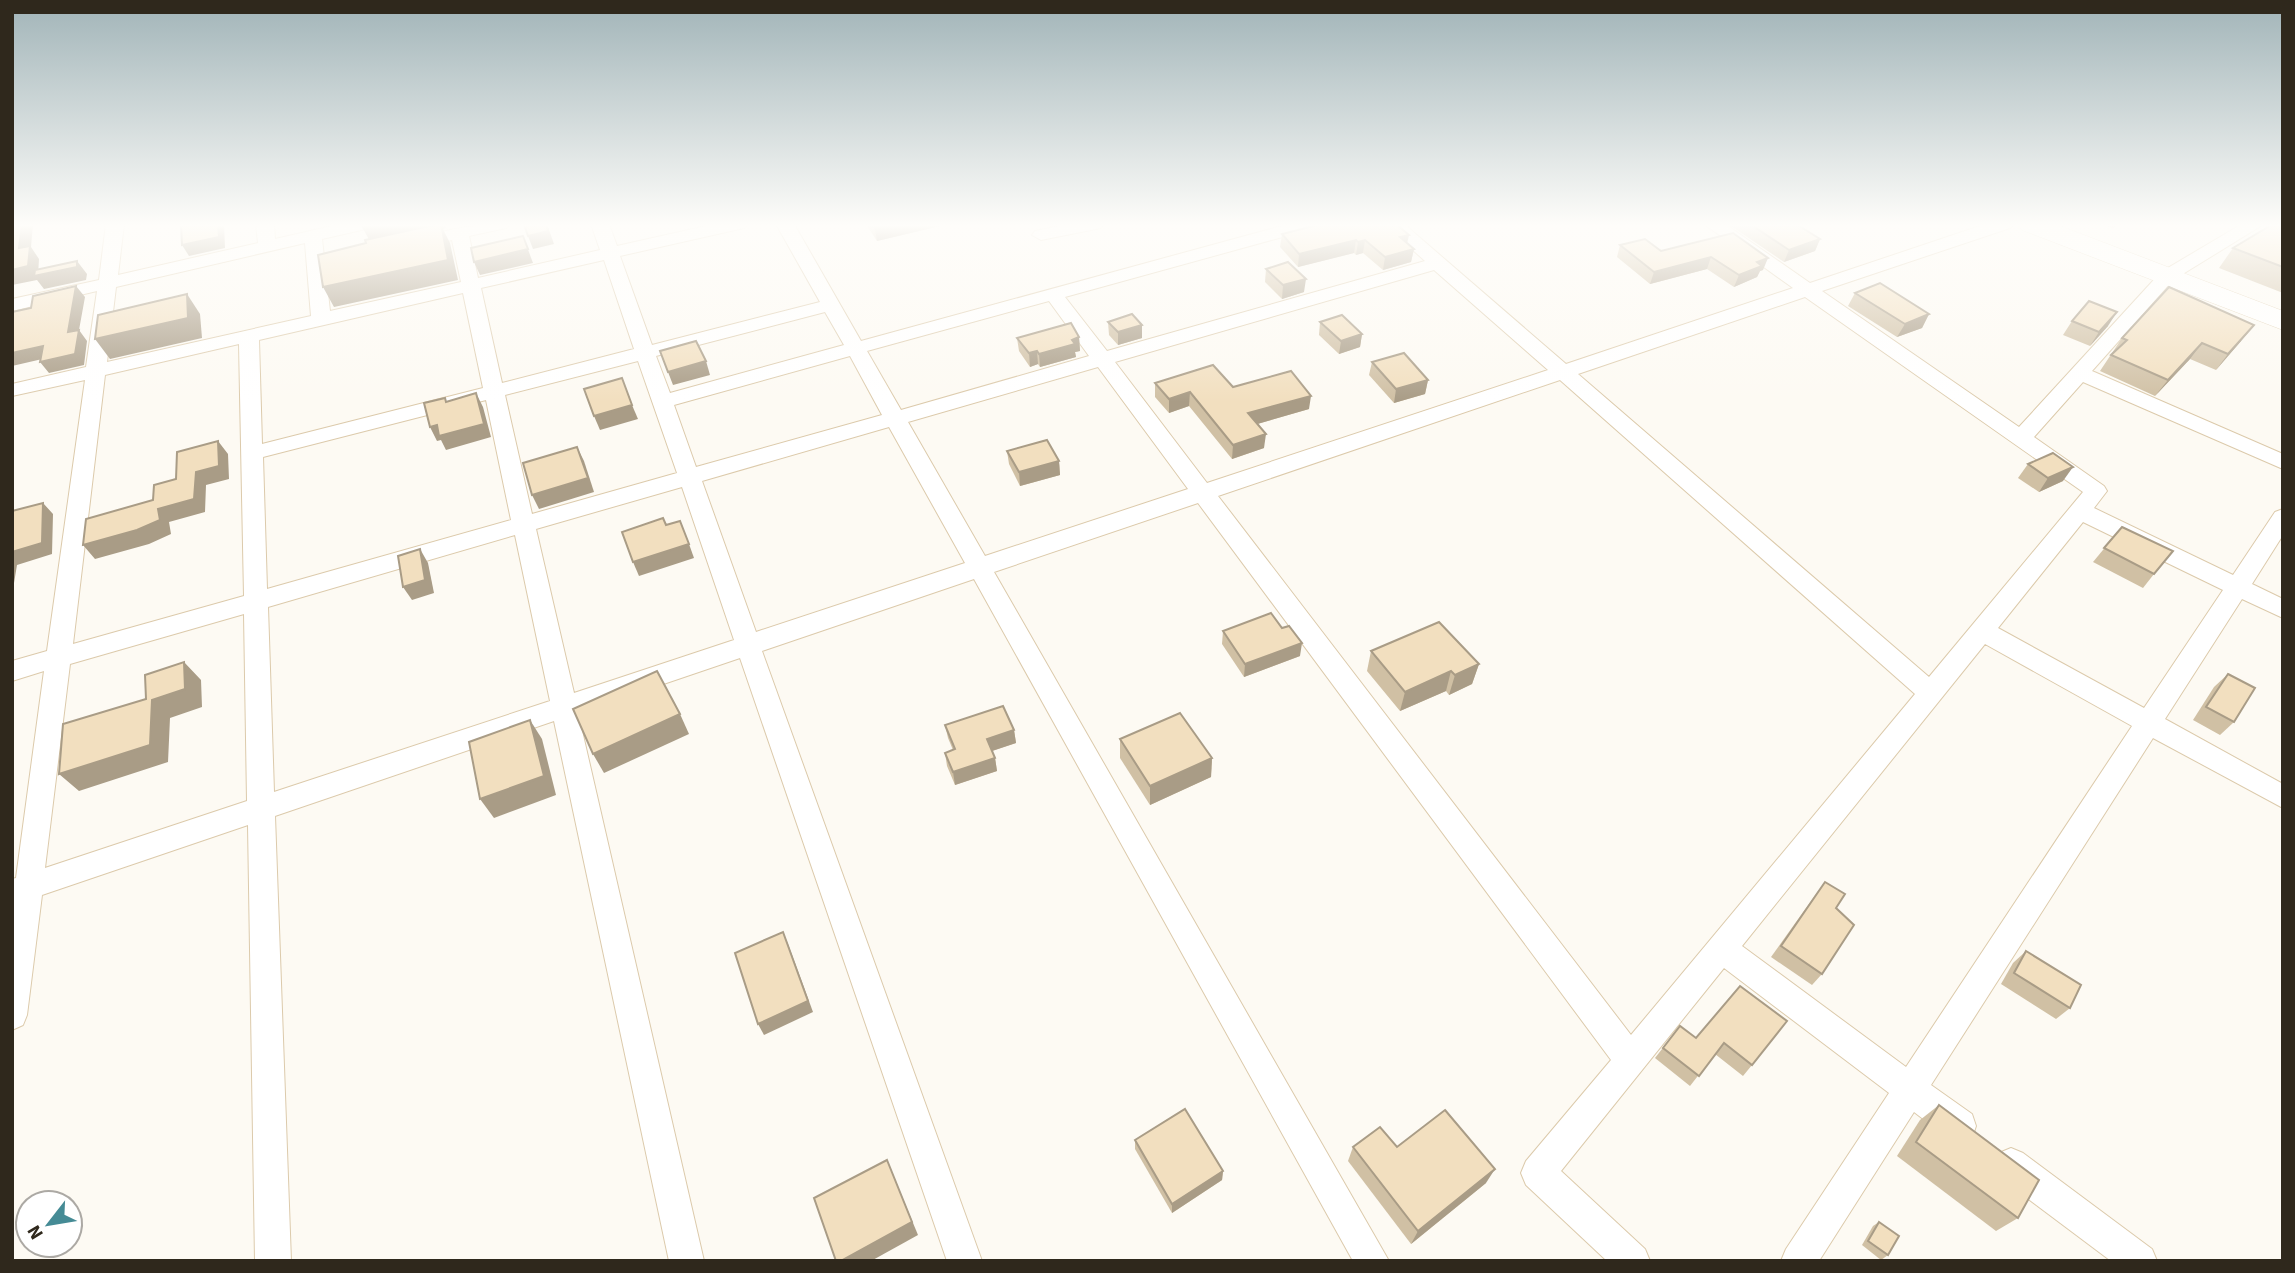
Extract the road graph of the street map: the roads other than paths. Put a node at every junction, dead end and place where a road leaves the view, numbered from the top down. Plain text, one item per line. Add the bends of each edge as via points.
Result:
1 (322, 283) edge
2 (478, 283) edge
3 (621, 283) edge
4 (818, 283) edge
5 (1093, 283) edge
6 (1367, 283) edge
7 (1461, 283) edge
8 (1799, 283) edge
9 (1828, 283) edge
10 (2160, 283) edge
11 (2186, 283) edge
12 (107, 284) joint
13 (471, 285) junction
14 (1808, 290) junction
15 (1054, 294) junction
16 (12, 306) edge
17 (831, 306) junction
18 (321, 319) junction
19 (2283, 321) edge
20 (249, 335) junction
21 (855, 348) junction
22 (646, 353) junction
23 (1102, 359) junction
24 (96, 370) junction
25 (1564, 373) junction
26 (2079, 373) junction
27 (12, 390) edge
28 (494, 391) junction
29 (663, 401) junction
30 (894, 418) junction
31 (2021, 438) junction
32 (253, 453) junction
33 (2283, 462) edge
34 (689, 477) junction
35 (1204, 493) junction
36 (2080, 510) junction
37 (2283, 517) edge
38 (524, 524) junction
39 (979, 568) junction
40 (2237, 587) junction
41 (256, 601) junction
42 (2283, 609) edge
43 (1982, 631) junction
44 (748, 645) junction
45 (59, 657) junction
46 (12, 671) edge
47 (1931, 693) junction
48 (564, 707) junction
49 (2148, 723) junction
50 (2283, 797) edge
51 (261, 808) junction
52 (21, 889) edge
53 (1722, 949) junction
54 (12, 1016) edge
55 (1631, 1061) junction
56 (1910, 1089) junction
57 (273, 1261) edge
58 (687, 1261) edge
59 (965, 1261) edge
60 (1372, 1261) edge
61 (1633, 1261) edge
62 (1798, 1261) edge
63 (2140, 1261) edge

1 - 18 street
2 - 13 street
3 - 22 street
4 - 17 street
5 - 15 street
6 - 23 street
7 - 25 street
8 - 14 street
9 - 14 street
10 - 26 street
11 - 19 highway
12 - 16 street
12 - 24 street
13 - 18 street
13 - 28 street
14 - 25 street
14 - 31 street
15 - 21 street
15 - 23 street
17 - 21 street
17 - 22 street
18 - 20 street
20 - 24 street
20 - 32 street
21 - 29 street
21 - 30 street
22 - 28 street
22 - 29 street
23 - 30 street
23 - 35 street
24 - 27 street
24 - 45 street
25 - 35 street
25 - 47 street
26 - 31 street
26 - 33 street
28 - 32 street
28 - 38 street
29 - 34 street
30 - 34 street
30 - 39 street
31 - 36 street via 2096,491
32 - 41 street
34 - 38 street
34 - 44 street
35 - 39 street
35 - 55 street
36 - 40 street
36 - 43 street
37 - 40 street
38 - 41 street
38 - 48 street
39 - 44 street
39 - 60 street
40 - 42 street
40 - 49 street
41 - 45 street
41 - 51 street
43 - 47 street
43 - 49 street
44 - 48 street
44 - 59 street
45 - 46 street
45 - 52 street
47 - 53 street
48 - 51 street
48 - 58 street
49 - 50 street
49 - 56 street
51 - 52 street
51 - 57 street
52 - 54 street
53 - 55 street
53 - 56 street
55 - 61 street via 1538,1173
56 - 62 street
56 - 63 street

